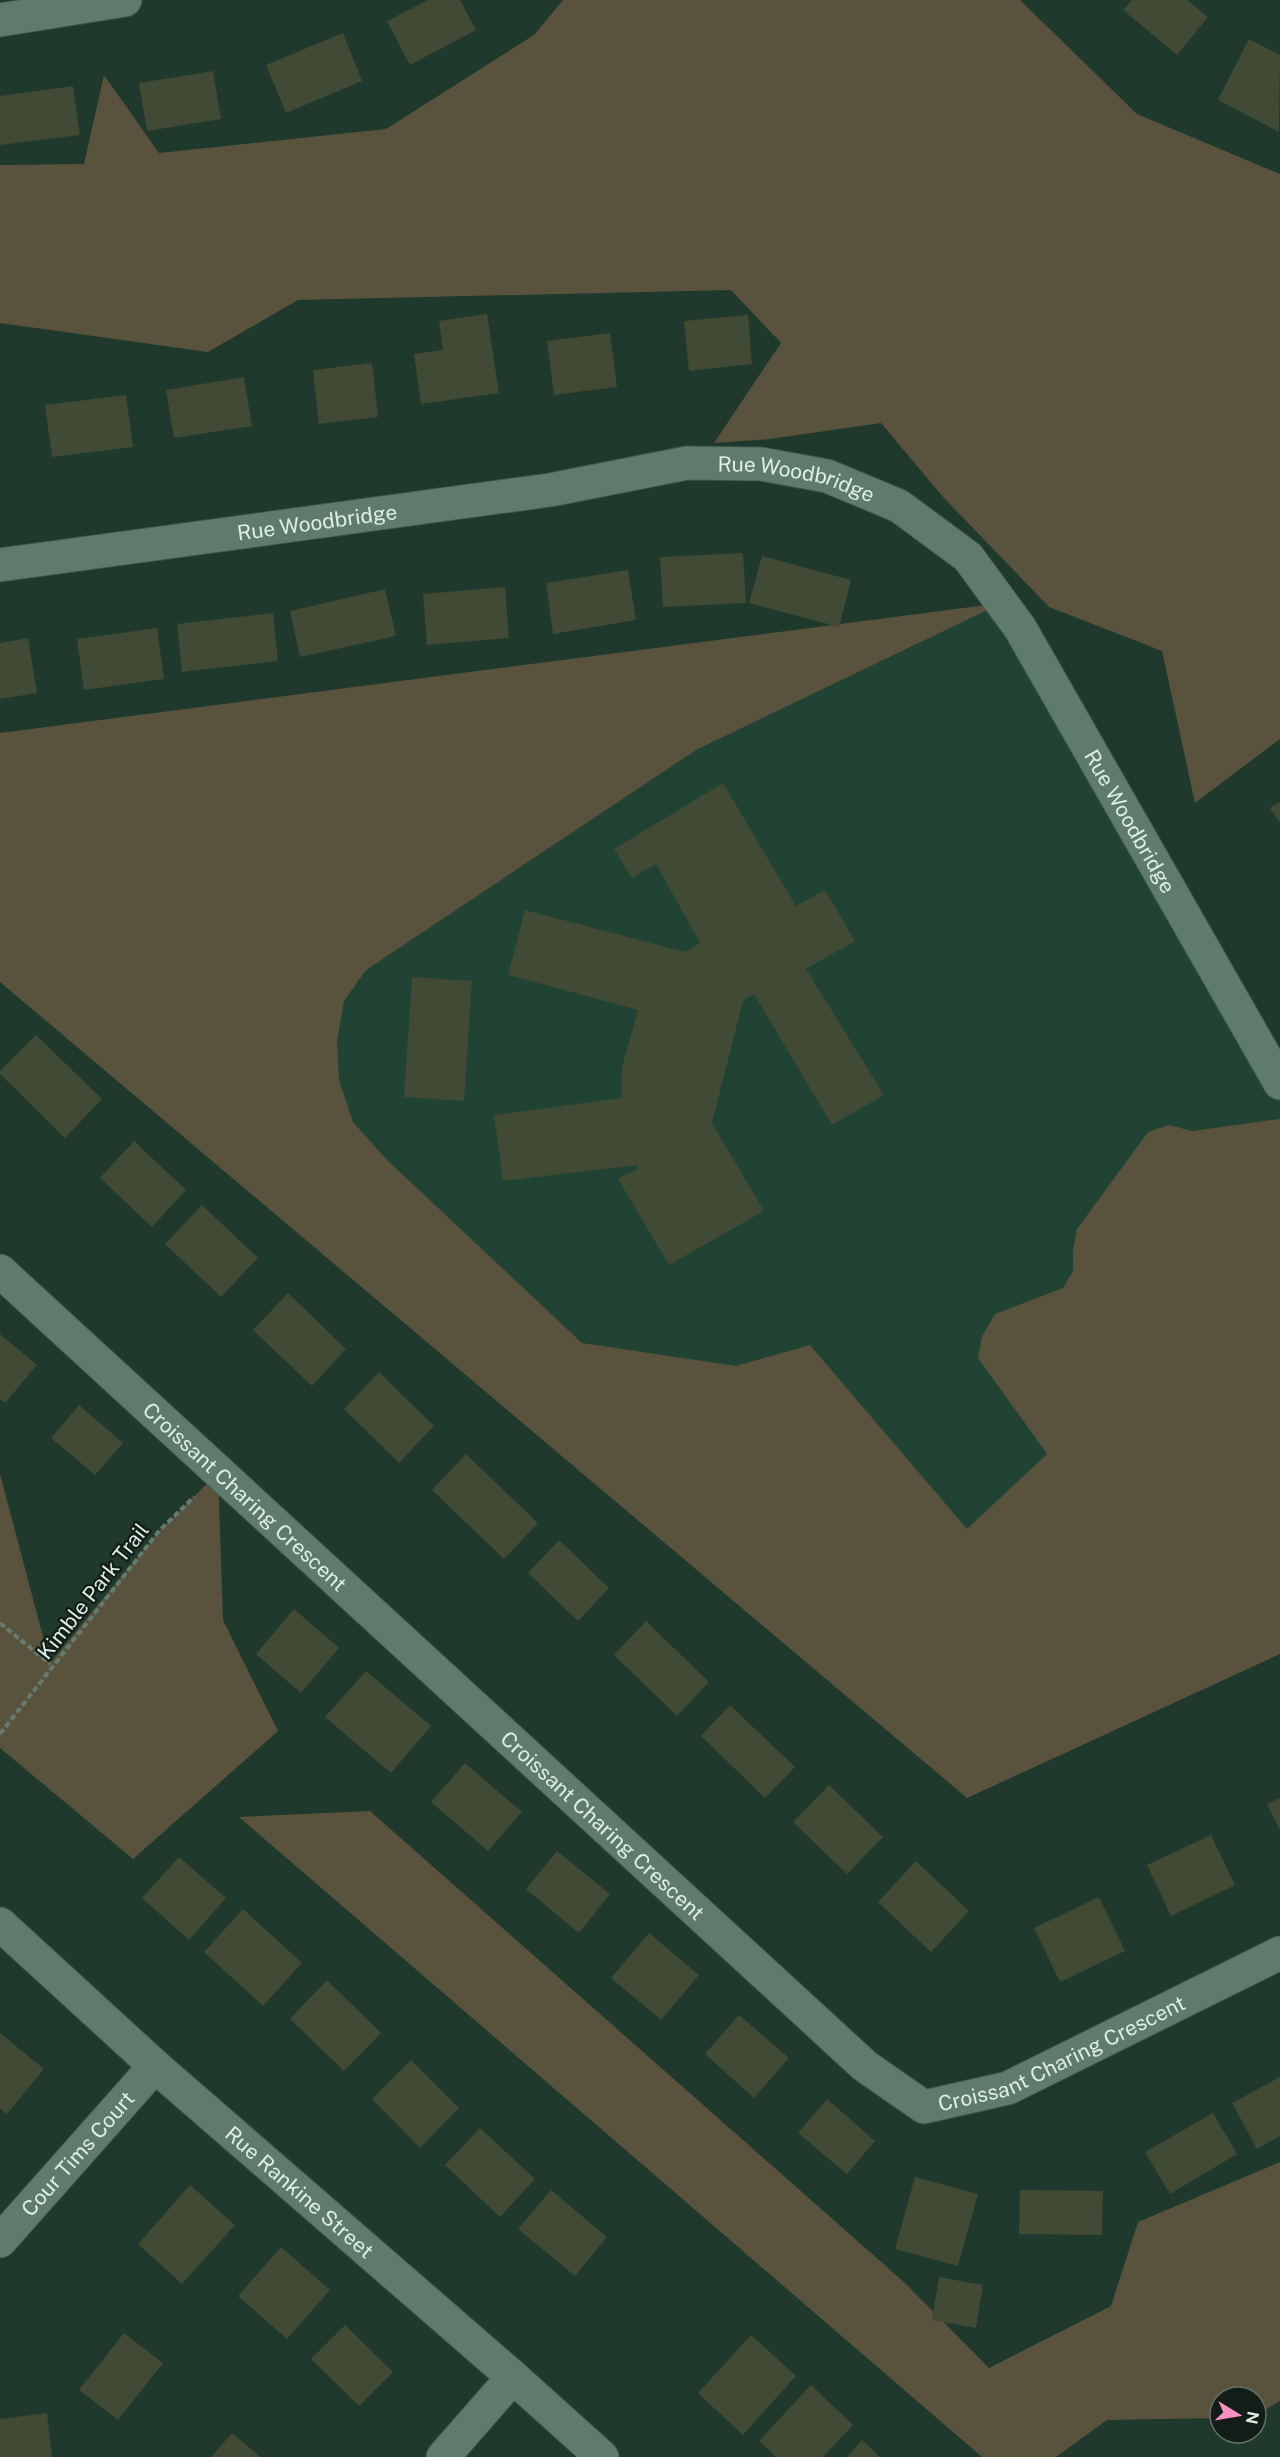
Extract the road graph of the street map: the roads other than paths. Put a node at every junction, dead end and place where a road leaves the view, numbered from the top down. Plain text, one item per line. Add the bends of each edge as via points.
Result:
1 (125, 0) edge
2 (0, 20) edge
3 (0, 565) edge
4 (1280, 1083) edge
5 (0, 1271) edge
6 (0, 1924) edge
7 (1280, 1953) edge
8 (155, 2066) junction
9 (0, 2241) edge
10 (513, 2377) junction
11 (443, 2457) edge
12 (602, 2457) edge

1 - 2 street
3 - 4 street, Rue Woodbridge via 550,490 687,463 761,464 827,476 899,506 968,557 1020,628
5 - 7 street, Croissant Charing Crescent via 865,2066 924,2107 1008,2088
6 - 8 street, Rue Rankine Street
8 - 9 street, Cour Tims Court
8 - 10 street, Rue Rankine Street
10 - 11 street
10 - 12 street, Rue Rankine Street

